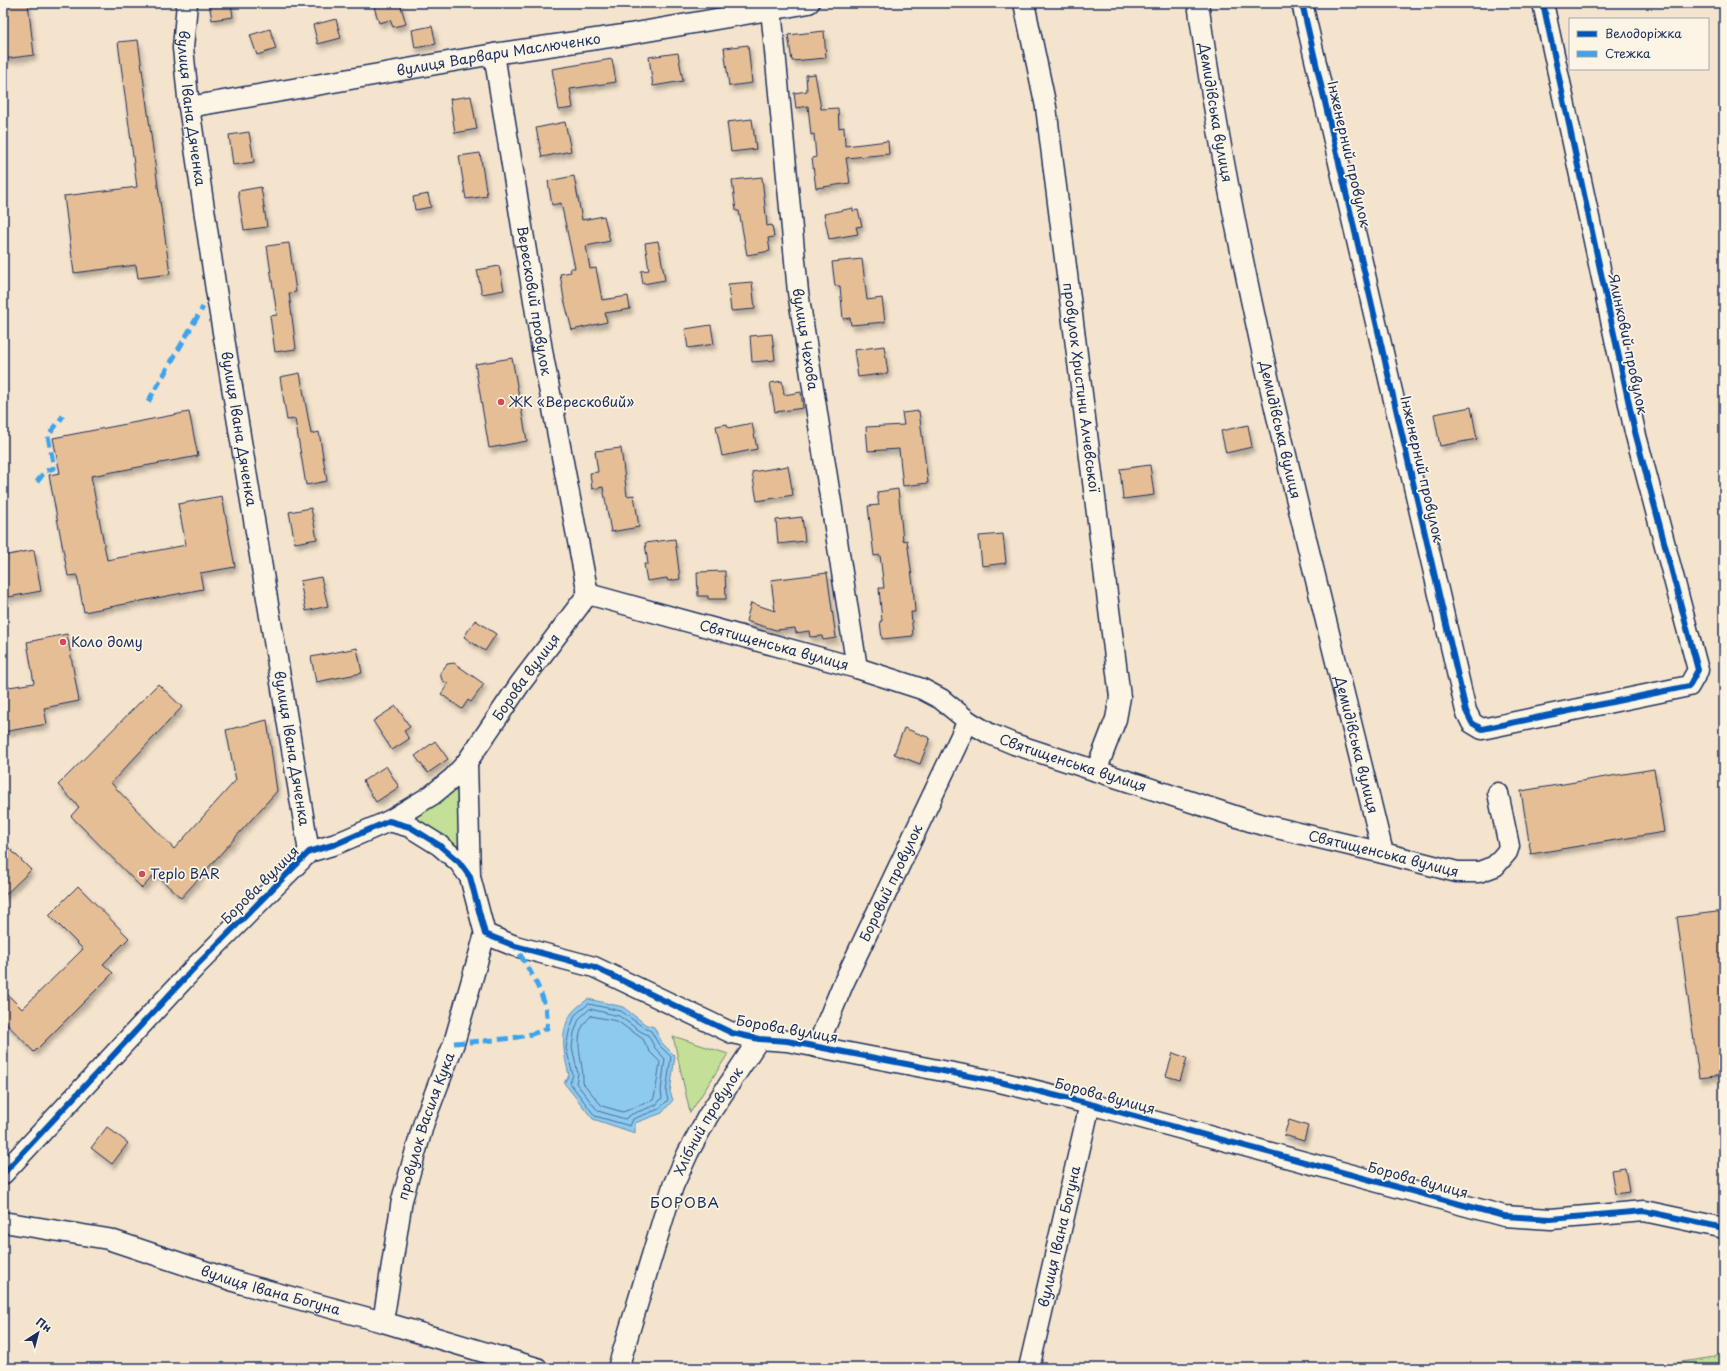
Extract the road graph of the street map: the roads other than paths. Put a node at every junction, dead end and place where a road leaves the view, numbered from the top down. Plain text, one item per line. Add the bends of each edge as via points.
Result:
1 (187, 3) edge
2 (1024, 3) edge
3 (1198, 3) edge
4 (1302, 3) edge
5 (1543, 3) edge
6 (797, 4) edge
7 (771, 10) junction
8 (494, 54) junction
9 (189, 107) junction
10 (588, 594) junction
11 (857, 668) junction
12 (1688, 686) joint
13 (968, 721) junction
14 (467, 762) junction
15 (1096, 771) junction
16 (1498, 793) dead end
17 (388, 821) junction
18 (309, 852) junction
19 (1383, 853) junction
20 (470, 877) junction
21 (486, 934) junction
22 (759, 1039) junction
23 (817, 1047) junction
24 (1090, 1104) junction
25 (3, 1174) edge
26 (3, 1222) edge
27 (1724, 1228) edge
28 (383, 1322) junction
29 (532, 1367) edge
30 (618, 1368) edge
31 (1029, 1368) edge

1 - 9 street, вулиця Івана Дяченка via 183,48
2 - 15 street, провулок Христини Алчевської via 1046,107 1120,697 1116,719
3 - 19 street, Демидівська вулиця via 1224,163 1273,398
4 - 12 street, Інженерний провулок via 1466,711 1472,723 1482,729
5 - 12 street, Ялинковий провулок via 1634,432 1698,670
6 - 7 street, вулиця Варвари Маслюченко
7 - 8 street, вулиця Варвари Маслюченко
7 - 11 street, вулиця Чехова via 798,292
8 - 9 street, вулиця Варвари Маслюченко
8 - 10 street, Вересковий провулок via 543,356
9 - 18 street, вулиця Івана Дяченка via 216,290
10 - 11 street, Святищенська вулиця
10 - 14 street, Борова вулиця via 520,684
11 - 13 street, Святищенська вулиця via 922,689 942,699
13 - 15 street, Святищенська вулиця via 1014,744
13 - 23 street, Боровий провулок via 842,984
14 - 17 street, Борова вулиця via 453,778 432,795
14 - 20 street
15 - 19 street, Святищенська вулиця via 1256,823
16 - 19 street, Святищенська вулиця via 1509,846 1494,866 1479,872 1457,872
17 - 18 street, Борова вулиця via 336,844
17 - 20 street via 410,827 439,845 459,862
18 - 25 street, Борова вулиця via 197,965
20 - 21 street
21 - 22 street, Борова вулиця via 515,946 594,967 732,1033
21 - 28 street, провулок Василя Кука via 454,1043 424,1122 402,1200
22 - 23 street, Борова вулиця via 788,1040
22 - 30 street, Хлібний провулок via 708,1116 673,1186
23 - 24 street, Борова вулиця via 1000,1082
24 - 27 street, Борова вулиця via 1504,1216 1551,1219 1644,1211
24 - 31 street, вулиця Івана Богуна
26 - 28 street, вулиця Івана Богуна via 108,1239 243,1284
28 - 29 street, вулиця Івана Богуна

